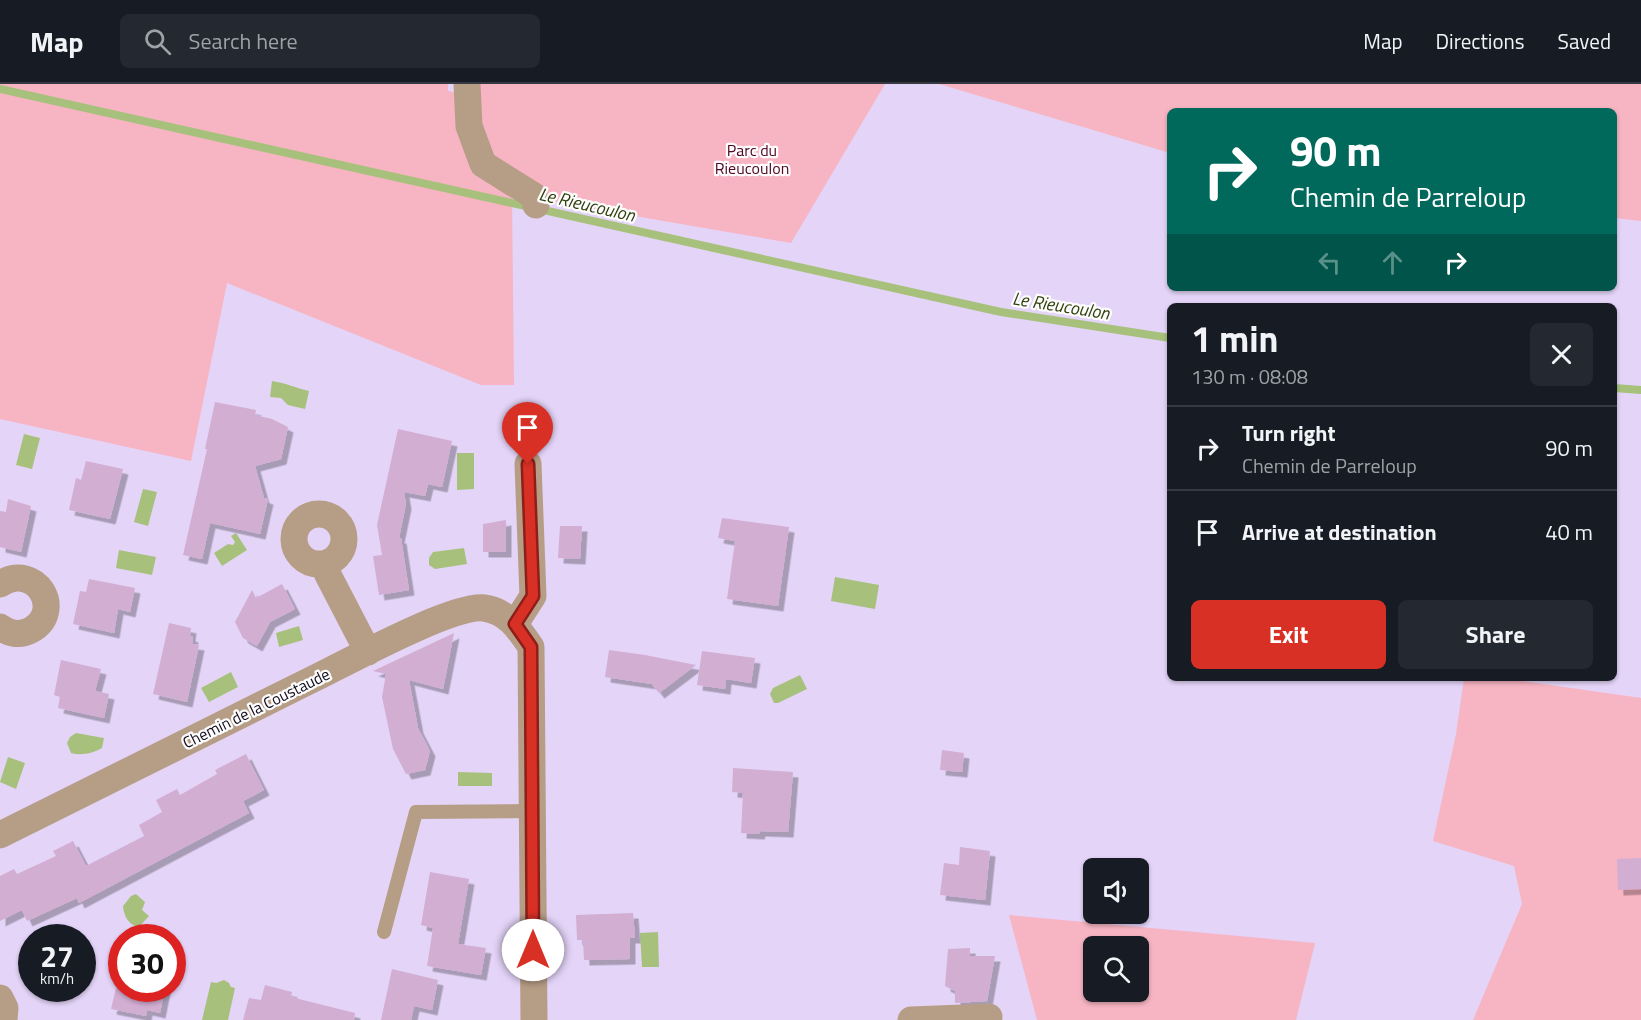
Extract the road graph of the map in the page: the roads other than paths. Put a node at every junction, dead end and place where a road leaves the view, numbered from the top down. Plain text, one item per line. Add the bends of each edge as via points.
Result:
1 (467, 84) edge
2 (535, 200) dead end
3 (528, 464) dead end
4 (327, 564) dead end
5 (0, 584) edge
6 (515, 624) junction
7 (0, 627) edge
8 (368, 652) junction
9 (532, 811) junction
10 (0, 835) edge
11 (384, 932) dead end
12 (989, 1017) dead end
13 (534, 1020) edge
14 (911, 1020) edge

1 - 2 street via 470,126 483,164
3 - 6 street via 533,596
4 - 8 street via 327,573
5 - 7 street via 9,579 28,580 43,592 46,602 42,621 26,632 17,634
6 - 8 street, Chemin de la Coustaude via 498,612 482,608 449,614
6 - 9 street via 531,647
8 - 10 street, Chemin de la Coustaude
9 - 11 lane via 416,812
9 - 13 street
12 - 14 street

